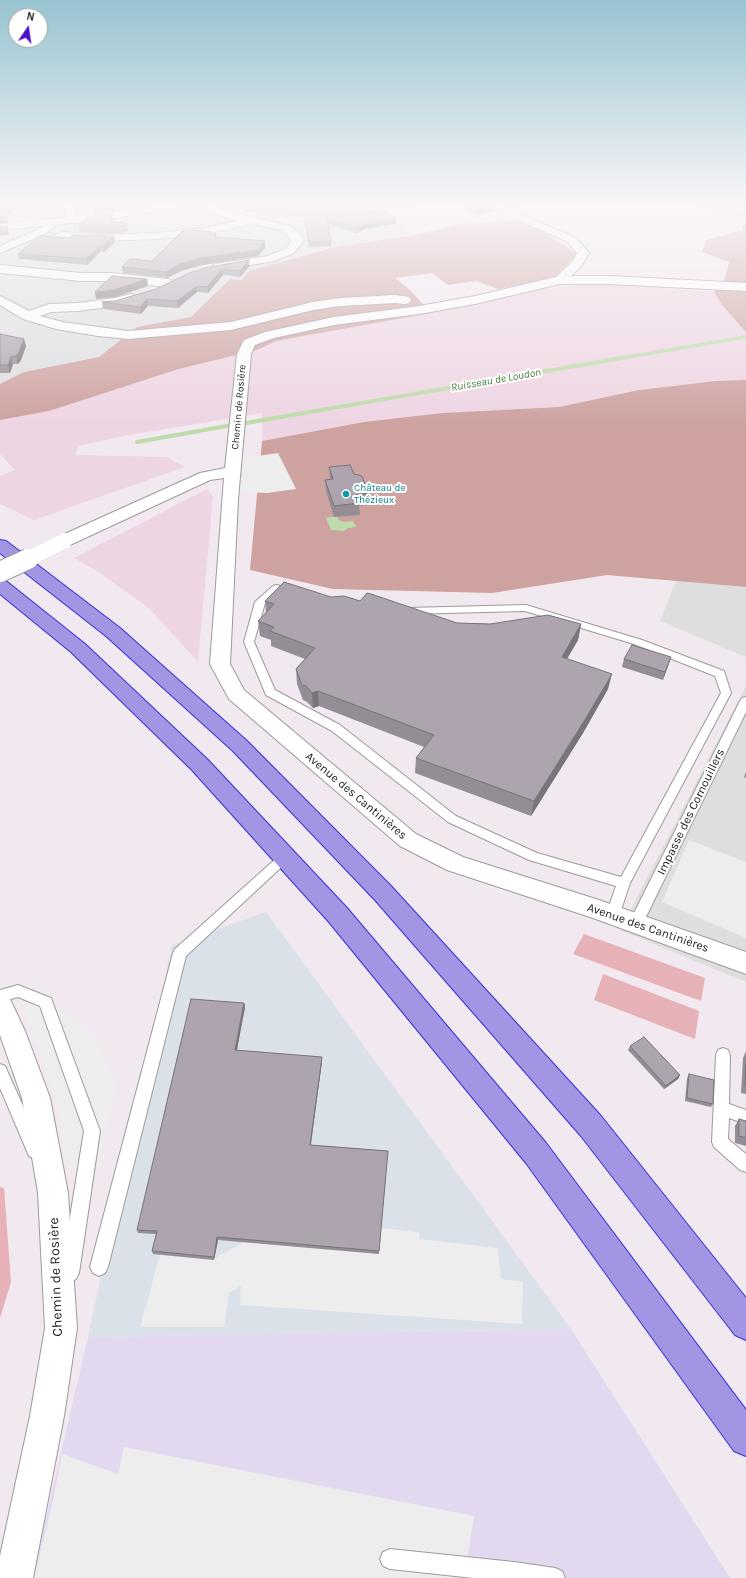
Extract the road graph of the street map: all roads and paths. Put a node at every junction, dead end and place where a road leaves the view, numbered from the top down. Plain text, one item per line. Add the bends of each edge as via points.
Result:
1 (117, 278) edge
2 (180, 278) edge
3 (562, 278) edge
4 (560, 280) junction
5 (168, 283) junction
6 (746, 287) edge
7 (0, 300) edge
8 (419, 310) junction
9 (28, 316) junction
10 (233, 472) junction
11 (230, 499) joint
12 (0, 545) edge
13 (0, 572) edge
14 (0, 585) edge
15 (306, 594) edge
16 (397, 610) edge
17 (746, 701) edge
18 (285, 857) junction
19 (624, 883) junction
20 (613, 915) junction
21 (636, 923) junction
22 (746, 963) edge
23 (0, 996) edge
24 (0, 1005) edge
25 (723, 1055) dead end
26 (0, 1071) edge
27 (722, 1109) junction
28 (746, 1117) edge
29 (746, 1164) edge
30 (53, 1193) junction
31 (99, 1267) dead end
32 (746, 1324) edge
33 (61, 1328) junction
34 (746, 1439) edge
35 (390, 1559) dead end
36 (14, 1578) edge
37 (555, 1578) edge

1 - 5 street
2 - 5 street
3 - 4 street
4 - 6 street, Chemin de Rosière
4 - 8 street, Chemin de Rosière
5 - 9 street via 144,294 103,304 49,308
7 - 9 street
8 - 9 street via 411,301 395,299 340,302 230,326 128,336 61,326
8 - 10 street, Chemin de Rosière via 334,321 270,335 249,343 244,354
10 - 11 street, Chemin de Rosière
10 - 13 street, bridge via 206,476
11 - 20 street, Avenue des Cantinières via 220,664 236,694 408,840 455,864
12 - 32 highway via 113,632 240,746 383,893 591,1126
14 - 18 highway via 78,648 200,765
15 - 19 lane via 276,588 260,602 249,642 270,692 336,728 452,820 533,857
16 - 19 lane via 412,612 526,608 638,642 720,674 726,693
17 - 21 lane, Impasse des Cornouillers
18 - 31 lane via 180,953
18 - 34 highway via 338,915 536,1153
19 - 20 lane
20 - 21 street, Avenue des Cantinières
21 - 22 street, Avenue des Cantinières
23 - 33 lane via 18,991 46,1002 92,1131
24 - 30 street, Chemin de Rosière via 36,1098
25 - 27 lane
26 - 30 lane
27 - 28 lane
27 - 29 lane via 720,1142
30 - 33 street, Chemin de Rosière
33 - 36 street, Chemin de Rosière via 47,1416
35 - 37 lane

